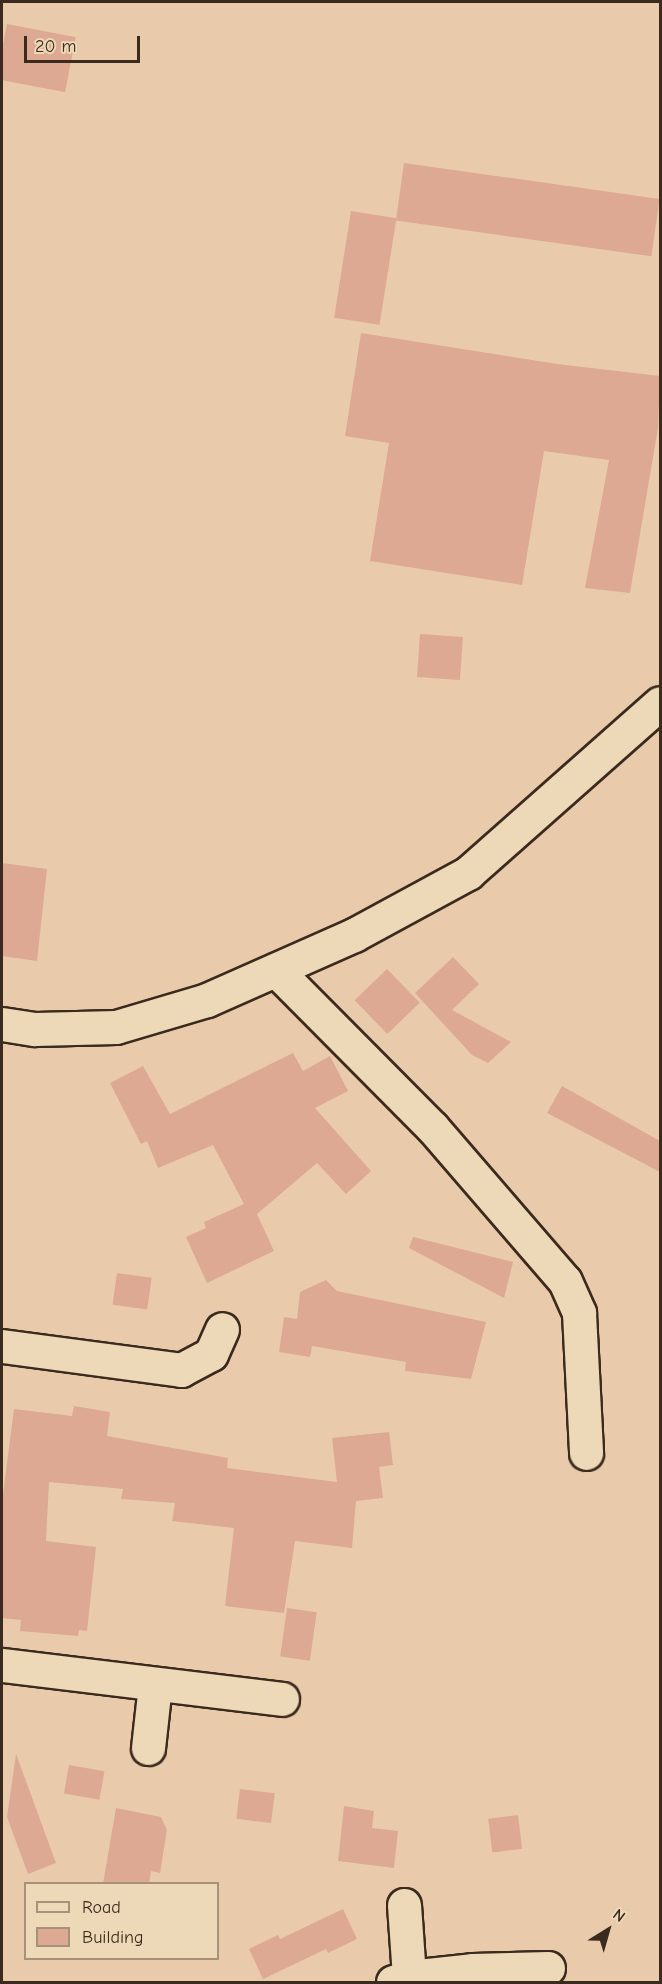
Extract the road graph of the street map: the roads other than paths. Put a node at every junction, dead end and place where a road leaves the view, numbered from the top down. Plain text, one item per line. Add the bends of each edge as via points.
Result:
1 (660, 703) edge
2 (276, 970) junction
3 (2, 1024) edge
4 (222, 1329) dead end
5 (2, 1346) edge
6 (586, 1453) dead end
7 (2, 1665) edge
8 (155, 1685) junction
9 (282, 1699) dead end
10 (148, 1748) dead end
11 (404, 1905) dead end
12 (548, 1968) dead end
13 (401, 1980) edge

1 - 2 street via 468,873 354,935
2 - 3 street via 207,1000 116,1027 35,1029
2 - 6 street via 432,1127 565,1281 579,1313
4 - 5 street via 211,1354 181,1370
7 - 8 street
8 - 9 street
8 - 10 street
11 - 13 street
12 - 13 street

